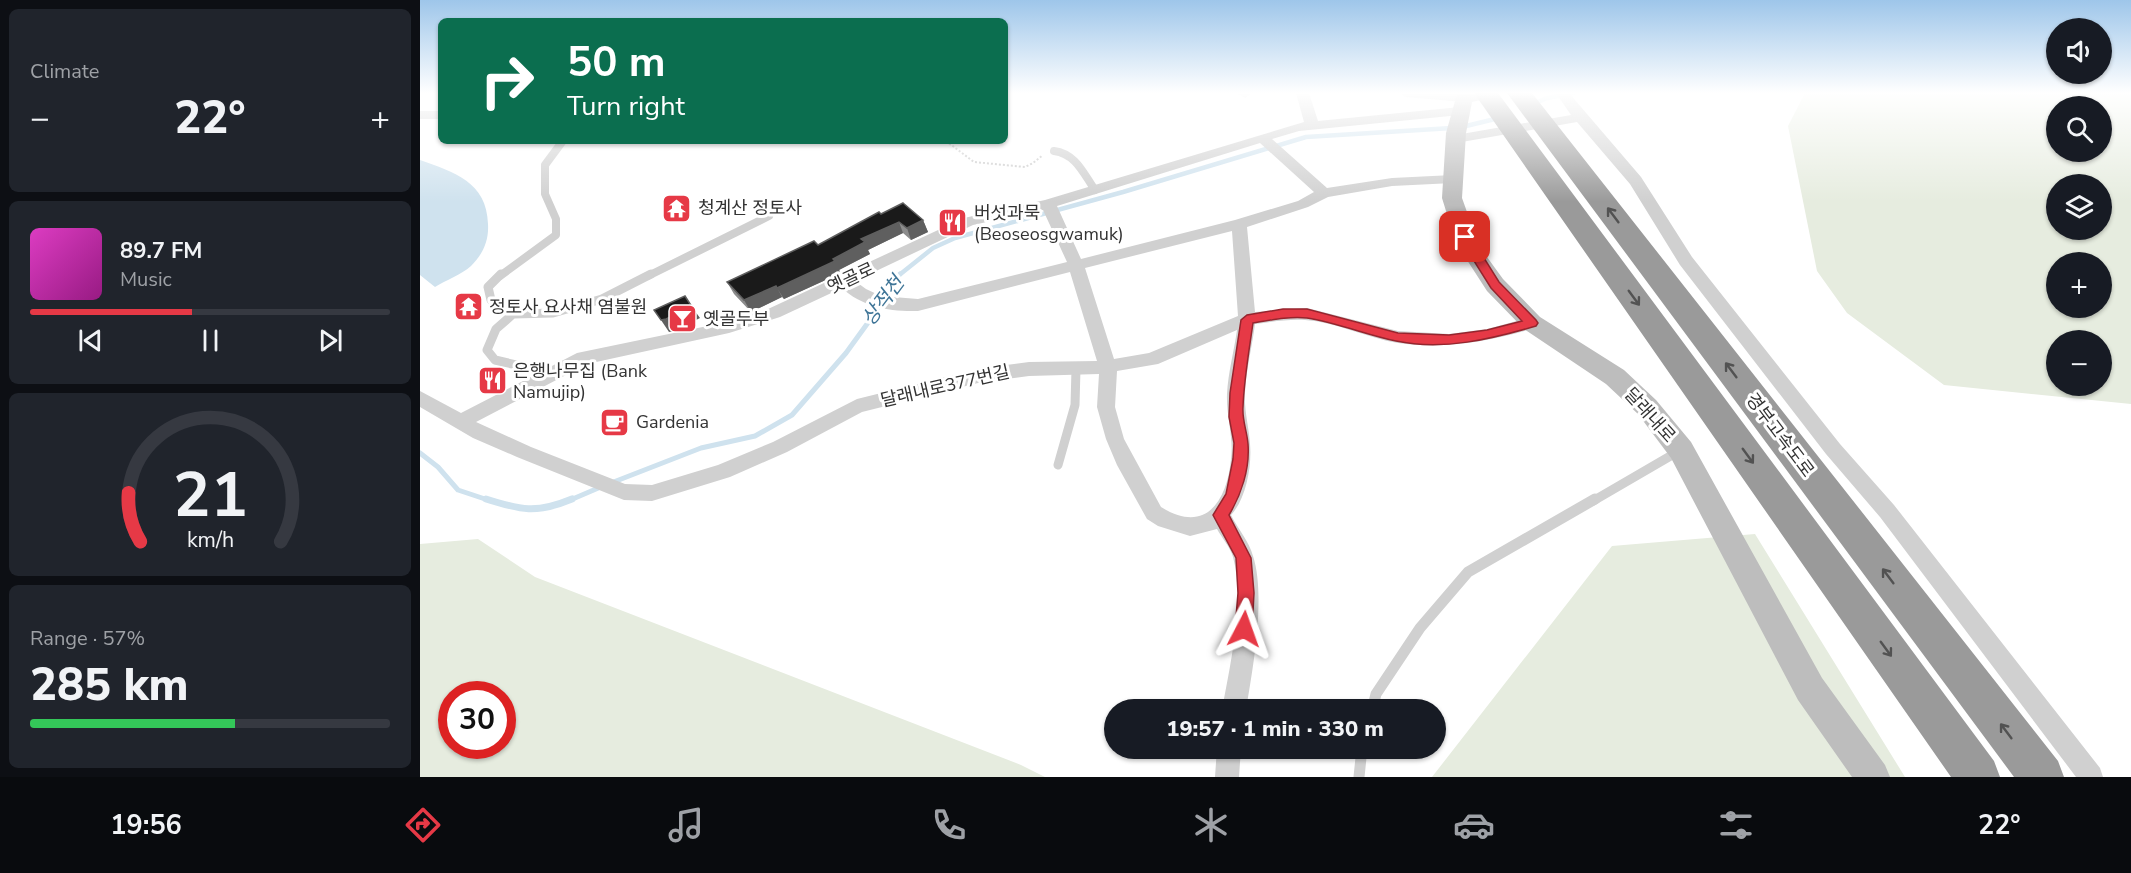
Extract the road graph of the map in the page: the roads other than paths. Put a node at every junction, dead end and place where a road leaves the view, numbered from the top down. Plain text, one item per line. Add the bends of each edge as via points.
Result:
1 (1294, 129) edge
2 (1463, 129) edge
3 (1496, 129) edge
4 (1547, 129) edge
5 (1592, 129) edge
6 (561, 144) edge
7 (1269, 145) junction
8 (1054, 151) road end
9 (1453, 179) junction
10 (1095, 190) junction
11 (1324, 193) junction
12 (1051, 210) junction
13 (769, 216) dead end
14 (1239, 224) junction
15 (1076, 265) junction
16 (845, 281) junction
17 (513, 314) junction
18 (1247, 320) junction
19 (1532, 323) junction
20 (1108, 367) junction
21 (1076, 369) junction
22 (551, 374) junction
23 (420, 398) edge
24 (459, 422) junction
25 (1681, 450) junction
26 (1058, 465) dead end
27 (1221, 515) junction
28 (1236, 699) edge
29 (1375, 699) edge
30 (1228, 759) edge
31 (1361, 759) edge
32 (1227, 777) edge
33 (1359, 777) edge
34 (1874, 777) edge
35 (1978, 777) edge
36 (2042, 777) edge
37 (2091, 777) edge

1 - 7 street, 옛골로
2 - 9 street, 달래내로
3 -> 35 highway, 경부고속도로 via 1527,148
36 -> 4 highway, 경부고속도로
5 - 37 street via 1645,193 1686,261 1833,449 1887,511
6 - 17 lane via 545,165 545,194 556,219 556,235 508,268 489,287 491,300
7 - 10 street, 옛골로
7 - 11 street
8 - 10 lane via 1065,151 1073,157
9 - 11 street via 1392,182
9 - 19 street, 달래내로 via 1452,198 1465,237 1495,285
10 - 12 street, 옛골로
11 - 14 street via 1303,204
12 - 15 street
12 - 16 street, 옛골로 via 969,221
13 - 17 lane via 602,299 553,314
14 - 15 street
14 - 18 street
15 - 16 street via 918,305 860,295
15 - 20 street
16 - 22 street, 옛골로 via 774,313 723,329 583,358
17 - 22 lane via 491,334 487,350 495,360
18 - 19 street, 달래내로377번길 via 1307,314 1398,337 1449,340
18 - 20 street, 달래내로377번길 via 1152,359
18 - 27 street via 1236,393 1241,459 1233,496
19 - 25 street, 달래내로 via 1615,377 1647,407
20 - 21 street, 달래내로377번길
20 - 27 street via 1106,407 1115,439 1148,506 1165,520 1190,527 1212,522
21 - 24 street, 달래내로377번길 via 982,375 857,406 780,447 723,471 652,493 624,492
21 - 26 lane via 1072,412
22 - 24 street, 옛골로
23 - 24 street, 달래내로377번길
25 - 29 lane via 1468,572 1420,628
25 - 34 street, 달래내로 via 1810,689
27 - 28 street via 1244,558 1246,572
30 - 32 street
31 - 33 lane

